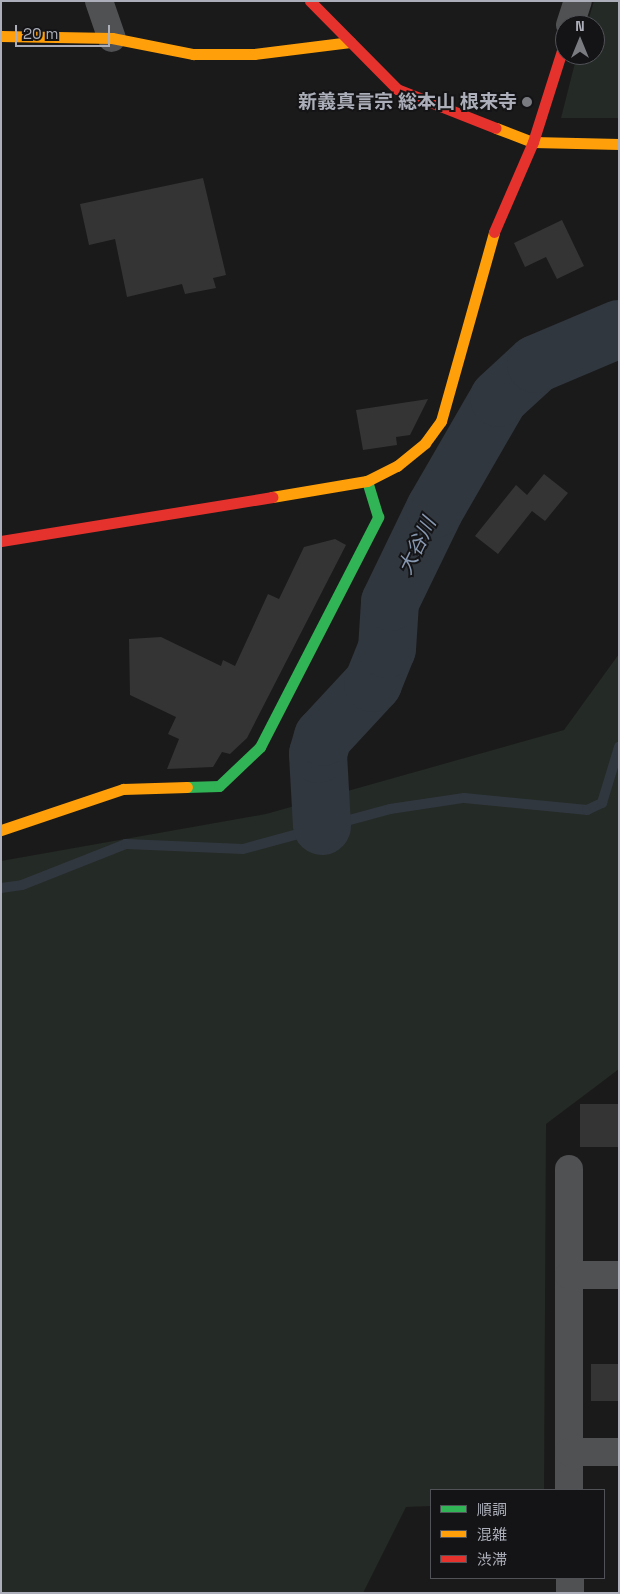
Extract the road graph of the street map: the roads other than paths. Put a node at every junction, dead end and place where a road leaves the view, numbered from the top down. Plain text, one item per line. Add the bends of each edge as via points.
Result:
1 (99, 1) edge
2 (310, 1) edge
3 (578, 1) edge
4 (573, 15) edge
5 (1, 36) edge
6 (112, 38) junction
7 (350, 42) junction
8 (557, 65) edge
9 (532, 142) junction
10 (619, 144) edge
11 (367, 481) junction
12 (1, 541) edge
13 (1, 830) edge
14 (569, 1169) dead end
15 (569, 1275) junction
16 (619, 1275) edge
17 (569, 1452) junction
18 (619, 1452) edge
19 (569, 1489) edge
20 (570, 1579) edge
21 (570, 1593) edge

1 - 6 street
2 - 7 street
3 - 4 street
5 - 6 street
6 - 7 street via 193,54 254,54
7 - 9 street via 397,89
8 - 9 street
9 - 10 street
9 - 11 street via 494,229 441,421 426,443 397,466
11 - 12 street
11 - 13 street via 378,517 260,747 219,786 123,789
14 - 15 street
15 - 16 street
15 - 17 street
17 - 18 street
17 - 19 street
20 - 21 street

